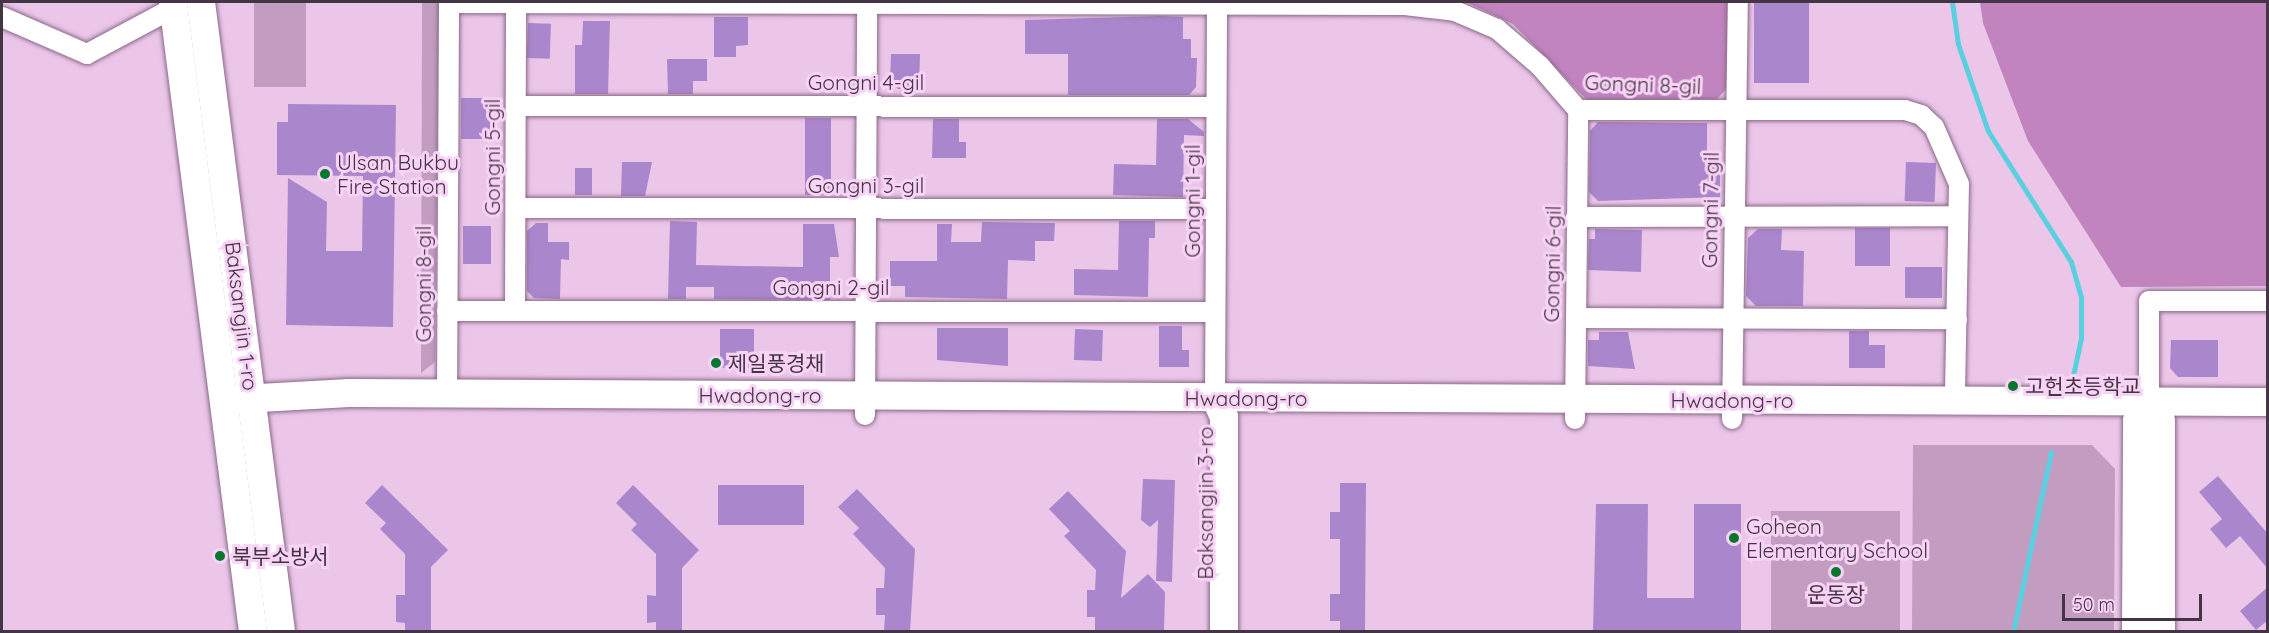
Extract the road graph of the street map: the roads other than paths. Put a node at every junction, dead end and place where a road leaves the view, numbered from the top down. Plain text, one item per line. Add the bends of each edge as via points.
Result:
1 (201, 2) edge
2 (1737, 2) edge
3 (516, 3) junction
4 (173, 4) edge
5 (867, 4) junction
6 (1216, 4) junction
7 (2, 17) edge
8 (516, 106) junction
9 (867, 106) junction
10 (1216, 107) junction
11 (1578, 110) junction
12 (1736, 110) junction
13 (516, 208) junction
14 (866, 209) junction
15 (1216, 209) junction
16 (1734, 216) junction
17 (1958, 216) junction
18 (1576, 217) junction
19 (2268, 301) edge
20 (447, 311) junction
21 (515, 311) junction
22 (865, 311) junction
23 (1215, 312) junction
24 (1575, 318) junction
25 (1733, 318) junction
26 (1956, 319) junction
27 (447, 394) junction
28 (1955, 401) junction
29 (2268, 402) edge
30 (865, 406) junction
31 (239, 408) junction
32 (1575, 409) junction
33 (1215, 410) junction
34 (1732, 410) junction
35 (2149, 415) junction
36 (2268, 422) edge
37 (253, 632) edge
38 (281, 632) edge
39 (1204, 632) edge
40 (1224, 632) edge
41 (2136, 632) edge
42 (2161, 632) edge

1 - 31 street, Baksangjin 1-ro
2 - 12 street, Gongni 7-gil
3 - 5 street, Gongni 8-gil
3 - 8 street, Gongni 5-gil
3 - 20 street, Gongni 8-gil via 449,3
4 - 7 street via 93,54
4 - 31 street, Baksangjin 1-ro
5 - 6 street, Gongni 8-gil
5 - 9 street
6 - 10 street, Gongni 1-gil
6 - 11 street, Gongni 8-gil via 1405,4 1455,11 1517,44
8 - 9 street, Gongni 4-gil
8 - 13 street, Gongni 5-gil
9 - 10 street, Gongni 4-gil
9 - 14 street
10 - 15 street, Gongni 1-gil
11 - 12 street, Gongni 8-gil
11 - 18 street, Gongni 6-gil
12 - 16 street, Gongni 7-gil
12 - 17 street, Gongni 8-gil via 1905,110 1921,115 1934,127 1957,173
13 - 14 street, Gongni 3-gil
13 - 21 street, Gongni 5-gil
14 - 15 street, Gongni 3-gil
14 - 22 street
15 - 23 street, Gongni 1-gil
16 - 17 street
16 - 18 street
16 - 25 street, Gongni 7-gil
17 - 26 street, Gongni 8-gil
18 - 24 street, Gongni 6-gil
19 - 35 street via 2149,301
20 - 21 street, Gongni 2-gil
20 - 27 street, Gongni 8-gil
21 - 22 street, Gongni 2-gil
22 - 23 street, Gongni 2-gil
22 - 30 street
23 - 33 street, Gongni 1-gil
24 - 25 street
24 - 32 street, Gongni 6-gil
25 - 26 street
25 - 34 street, Gongni 7-gil
26 - 28 street, Gongni 8-gil
27 - 30 street, Hwadong-ro
27 - 31 street, Hwadong-ro
28 - 34 street, Hwadong-ro
28 - 35 street, Hwadong-ro
29 - 35 street, Hwadong-ro
30 - 31 street, Hwadong-ro
30 - 33 street, Hwadong-ro
31 - 37 street, Baksangjin 1-ro
31 - 38 street, Baksangjin 1-ro
32 - 33 street, Hwadong-ro
32 - 34 street, Hwadong-ro
33 - 39 street, Baksangjin 3-ro
33 - 40 street, Baksangjin 3-ro
34 - 35 street, Hwadong-ro
35 - 36 street, Hwadong-ro
35 - 41 street
35 - 42 street

